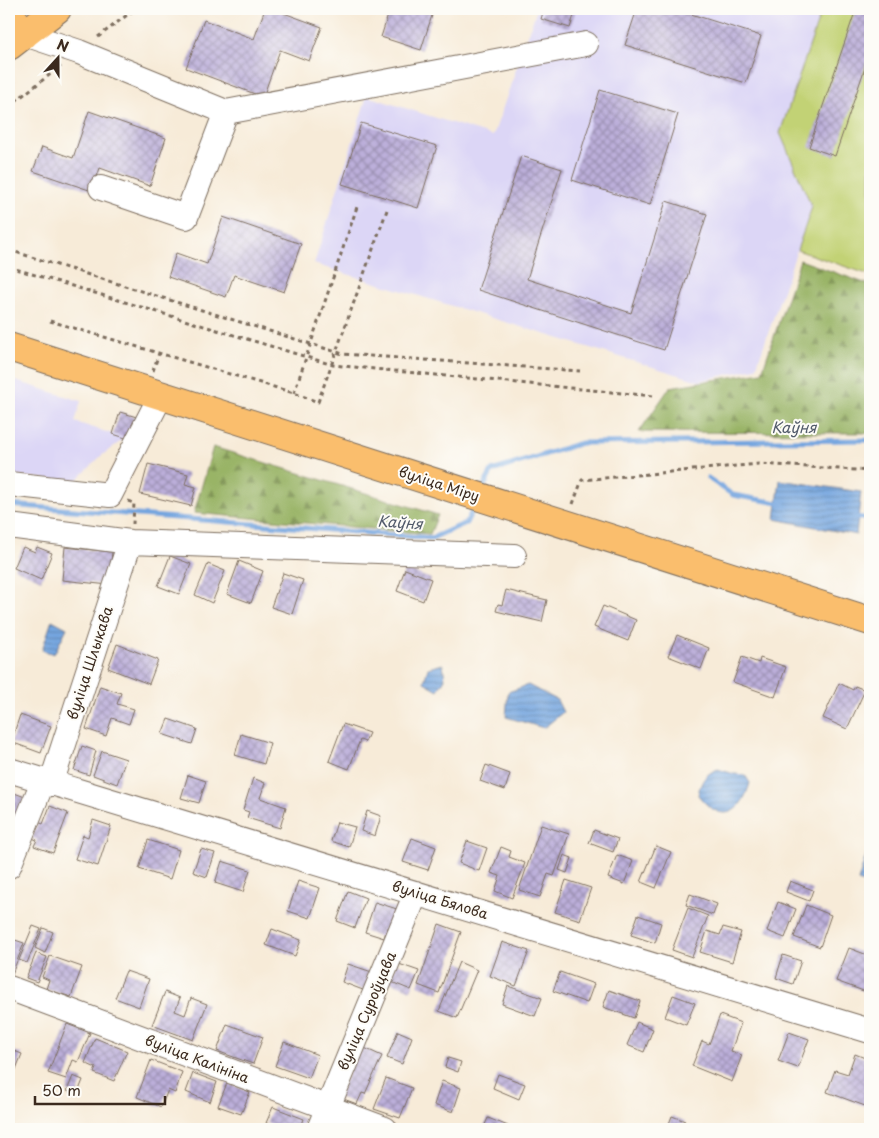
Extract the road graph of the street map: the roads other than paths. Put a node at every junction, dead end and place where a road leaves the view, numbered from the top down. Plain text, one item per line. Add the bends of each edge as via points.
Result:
1 (57, 9) edge
2 (14, 31) edge
3 (586, 44) dead end
4 (226, 112) junction
5 (101, 188) dead end
6 (9, 347) edge
7 (161, 395) junction
8 (9, 484) edge
9 (9, 526) edge
10 (130, 542) junction
11 (514, 556) dead end
12 (870, 621) edge
13 (9, 770) edge
14 (47, 782) junction
15 (9, 866) edge
16 (416, 893) junction
17 (9, 988) edge
18 (870, 1031) edge
19 (323, 1119) edge
20 (385, 1129) edge

1 - 2 main road
2 - 4 street via 79,52
3 - 4 street
4 - 5 street via 186,217
6 - 7 main road, вуліца Міру
7 - 8 street via 110,495
7 - 12 main road, вуліца Міру
9 - 10 street
10 - 11 street
10 - 14 street, вуліца Шлыкава
13 - 14 street, вуліца Бялова
14 - 15 street, вуліца Шлыкава
14 - 16 street, вуліца Бялова
16 - 18 street, вуліца Бялова
16 - 19 street, вуліца Суроўцава
17 - 19 street, вуліца Калініна
19 - 20 street, вуліца Калініна

